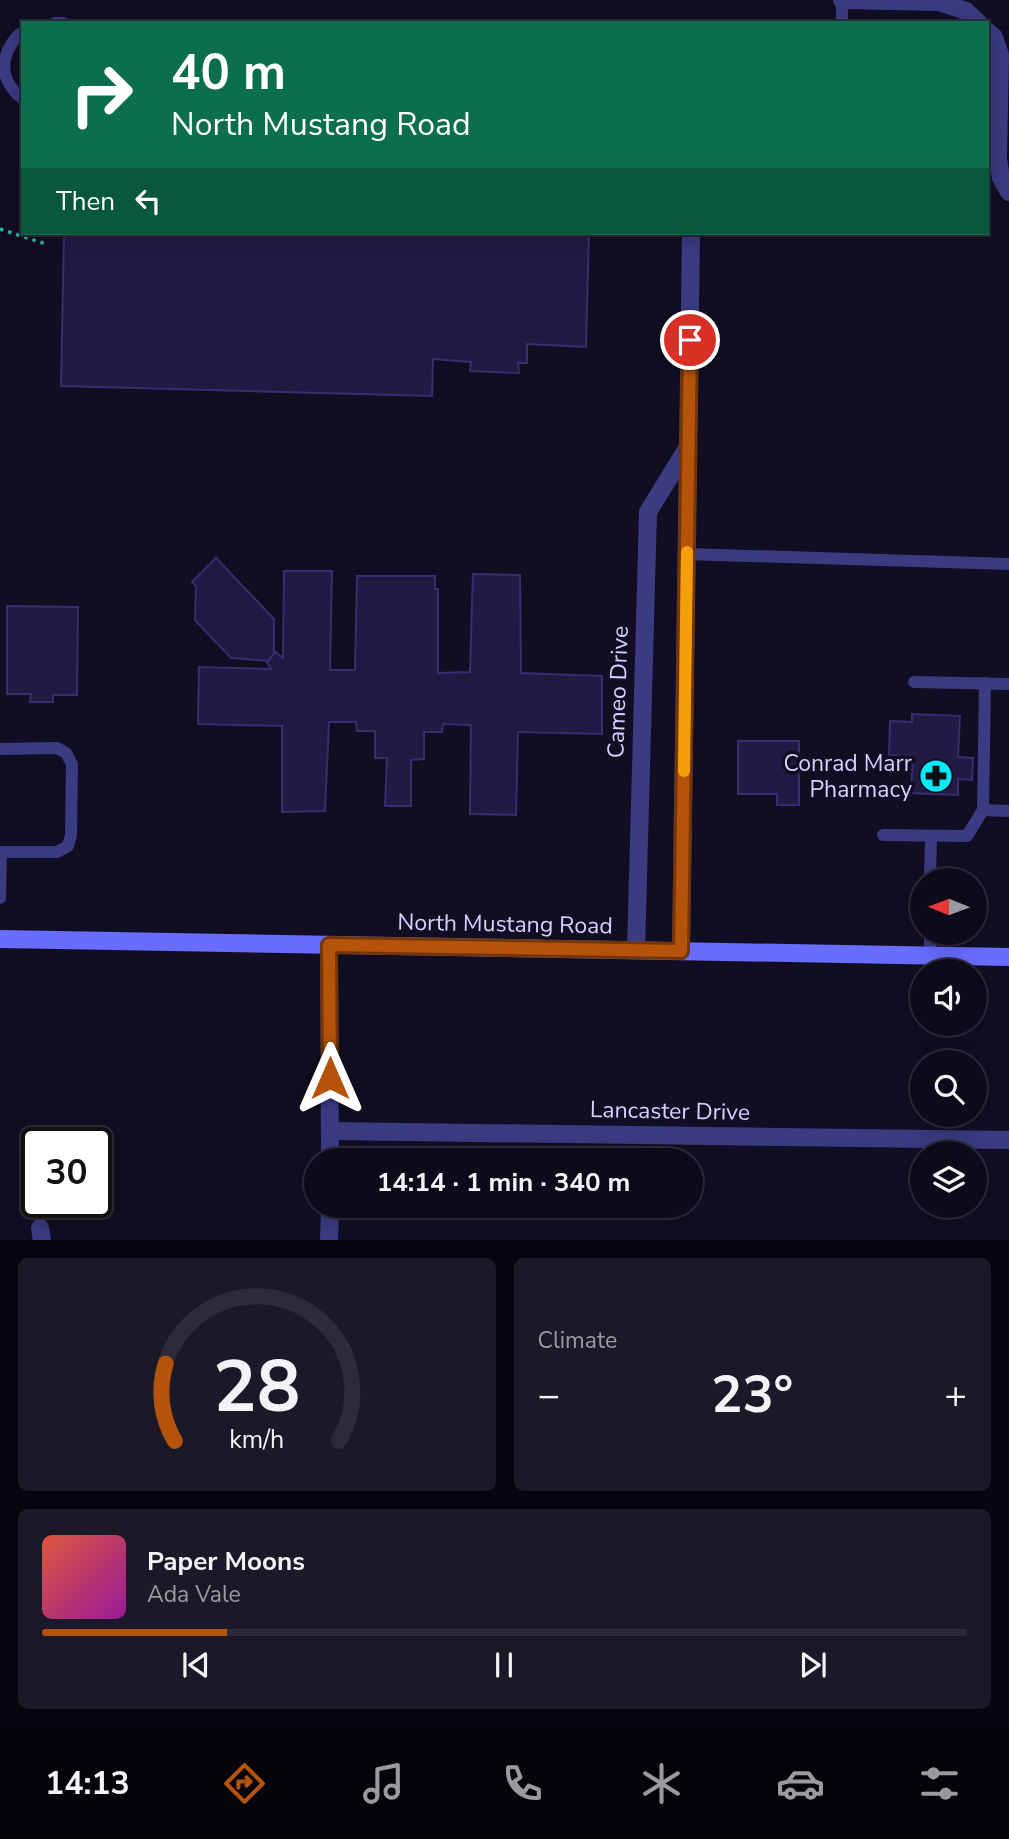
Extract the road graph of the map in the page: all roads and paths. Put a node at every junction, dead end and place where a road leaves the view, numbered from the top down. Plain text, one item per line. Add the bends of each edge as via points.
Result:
1 (842, 0) edge
2 (842, 21) edge
3 (977, 21) edge
4 (989, 32) edge
5 (21, 33) edge
6 (21, 97) edge
7 (1009, 192) edge
8 (0, 229) edge
9 (691, 235) edge
10 (46, 244) dead end
11 (688, 447) junction
12 (687, 554) junction
13 (1009, 564) edge
14 (914, 682) dead end
15 (985, 684) junction
16 (1009, 684) edge
17 (0, 748) edge
18 (983, 810) junction
19 (1009, 811) edge
20 (883, 835) dead end
21 (930, 836) junction
22 (1, 852) edge
23 (930, 868) edge
24 (0, 898) edge
25 (0, 939) edge
26 (329, 945) junction
27 (930, 945) edge
28 (636, 950) junction
29 (681, 951) junction
30 (930, 956) junction
31 (1009, 957) edge
32 (330, 1131) junction
33 (1009, 1140) edge
34 (330, 1148) edge
35 (330, 1218) edge
36 (329, 1240) edge

1 - 2 lane
1 - 3 street via 939,2 966,11
4 - 7 street via 1000,55 998,159
5 - 6 lane via 3,58 2,73 9,88
8 - 10 path
9 - 11 street
11 - 12 street
11 - 28 street, Cameo Drive via 648,512
12 - 13 lane
12 - 29 street
14 - 15 lane
15 - 16 lane
15 - 18 lane
17 - 22 lane via 57,748 72,764 68,846 57,852
18 - 19 lane
18 - 21 lane via 967,836
20 - 21 lane
21 - 23 lane
22 - 24 lane
25 - 26 main road, North Mustang Road
26 - 28 main road, North Mustang Road
26 - 32 street
27 - 30 lane
28 - 29 main road, North Mustang Road
29 - 30 main road, North Mustang Road
30 - 31 main road, North Mustang Road
32 - 33 street, Lancaster Drive
32 - 34 street
35 - 36 street

